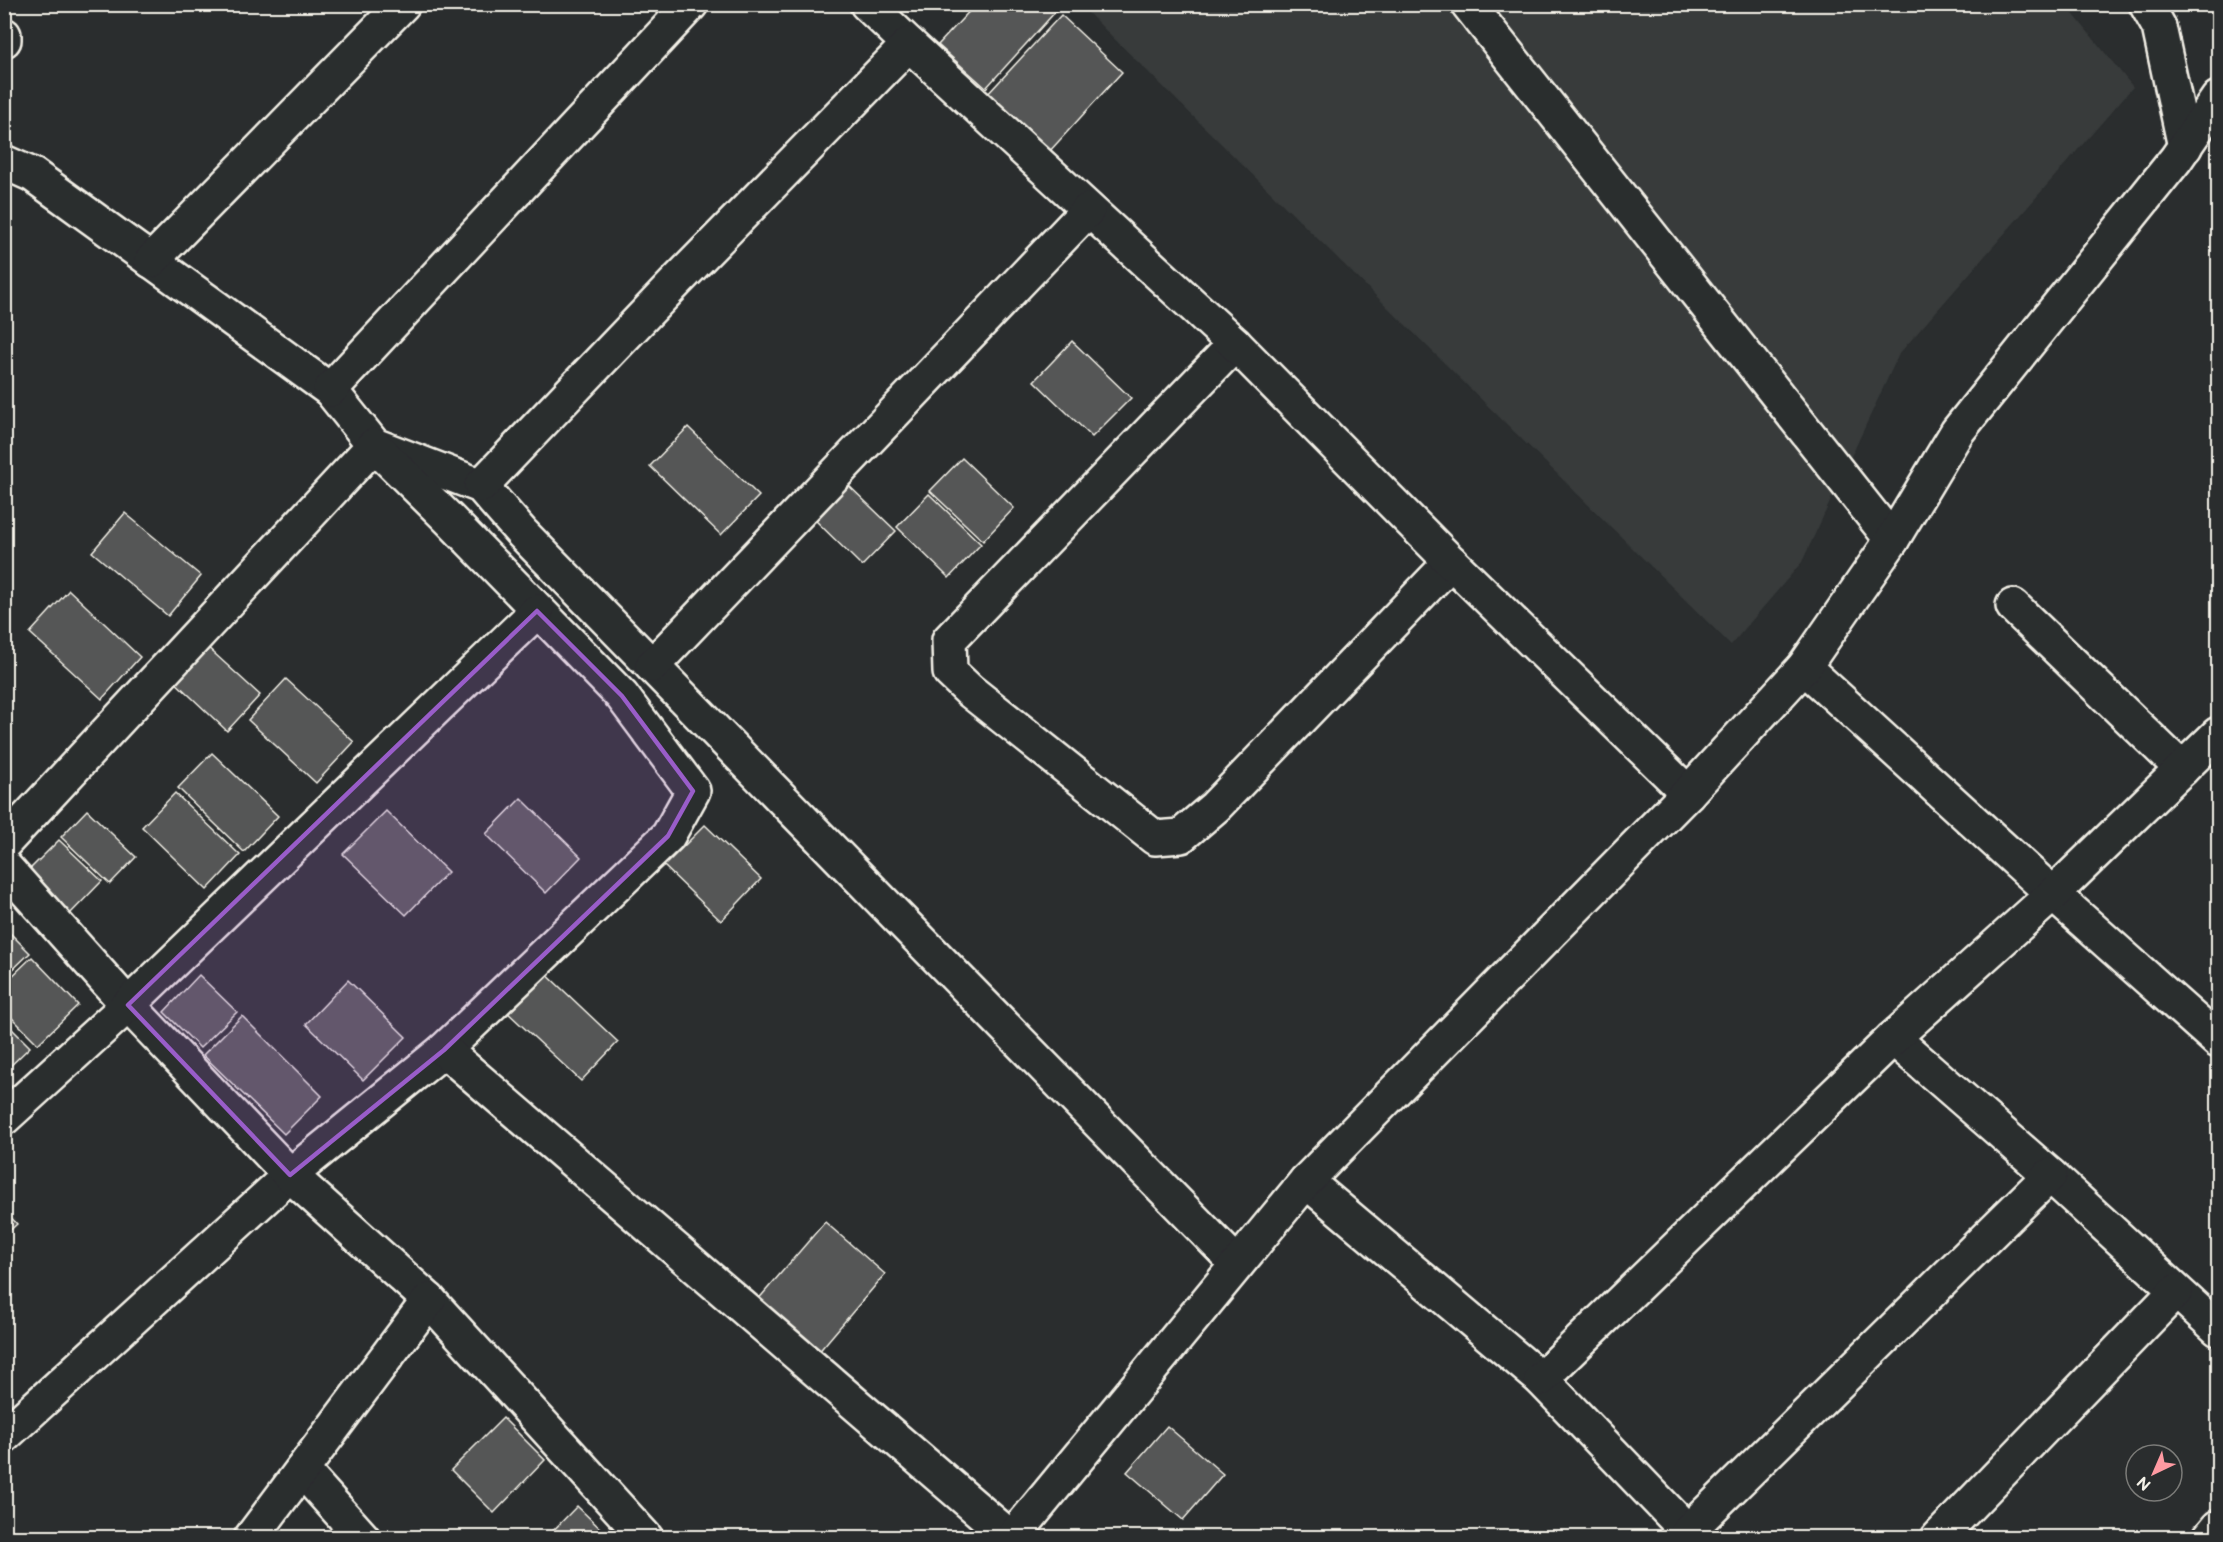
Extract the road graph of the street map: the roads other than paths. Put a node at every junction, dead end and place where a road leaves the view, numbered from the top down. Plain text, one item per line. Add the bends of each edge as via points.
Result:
1 (403, 4) edge
2 (691, 4) edge
3 (867, 4) edge
4 (1468, 4) edge
5 (2146, 4) edge
6 (4, 35) edge
7 (4, 40) edge
8 (909, 44) junction
9 (2218, 98) edge
10 (2185, 147) junction
11 (4, 162) edge
12 (1088, 210) junction
13 (151, 261) junction
14 (1235, 344) junction
15 (330, 390) junction
16 (374, 445) junction
17 (481, 486) junction
18 (1892, 540) junction
19 (1451, 562) junction
20 (2013, 606) dead end
21 (537, 611) junction
22 (652, 666) junction
23 (1804, 667) junction
24 (2218, 734) edge
25 (2182, 769) junction
26 (1688, 793) junction
27 (4, 843) edge
28 (4, 866) edge
29 (2053, 894) junction
30 (128, 1005) junction
31 (2214, 1028) edge
32 (1893, 1038) junction
33 (444, 1050) junction
34 (4, 1118) edge
35 (290, 1175) junction
36 (2050, 1175) junction
37 (1306, 1181) junction
38 (1237, 1264) junction
39 (2176, 1291) junction
40 (429, 1300) junction
41 (2218, 1329) edge
42 (1541, 1379) junction
43 (4, 1436) edge
44 (302, 1470) junction
45 (2218, 1527) edge
46 (1690, 1534) edge
47 (251, 1538) edge
48 (363, 1538) edge
49 (646, 1538) edge
50 (1011, 1538) edge
51 (1938, 1538) edge
52 (2209, 1538) edge

1 - 13 street
2 - 15 street
3 - 8 street
4 - 18 street
5 - 10 street via 2159,27
6 - 7 street
8 - 12 street
8 - 17 street
9 - 10 street
10 - 18 street via 1957,432
11 - 13 street via 33,175
12 - 14 street
12 - 22 street
13 - 15 street
14 - 19 street
14 - 19 street via 950,640 950,672 1155,838 1181,836 1215,807
15 - 16 street
16 - 17 street
16 - 21 street
16 - 27 street
17 - 22 street
18 - 23 street
19 - 26 street
20 - 25 street
21 - 30 street
21 - 33 street via 622,696 693,790 668,836
22 - 38 street
23 - 26 street
23 - 29 street
24 - 25 street
25 - 29 street
26 - 37 street
28 - 30 street
29 - 31 street
29 - 32 street
30 - 34 street
30 - 35 street
32 - 36 street
32 - 42 street
33 - 35 street
33 - 50 street
35 - 40 street
35 - 43 street
36 - 39 street
36 - 46 street
37 - 38 street
37 - 42 street
38 - 50 street
39 - 41 street
39 - 51 street
40 - 44 street
40 - 49 street
42 - 46 street
44 - 47 street
44 - 48 street
45 - 52 street

